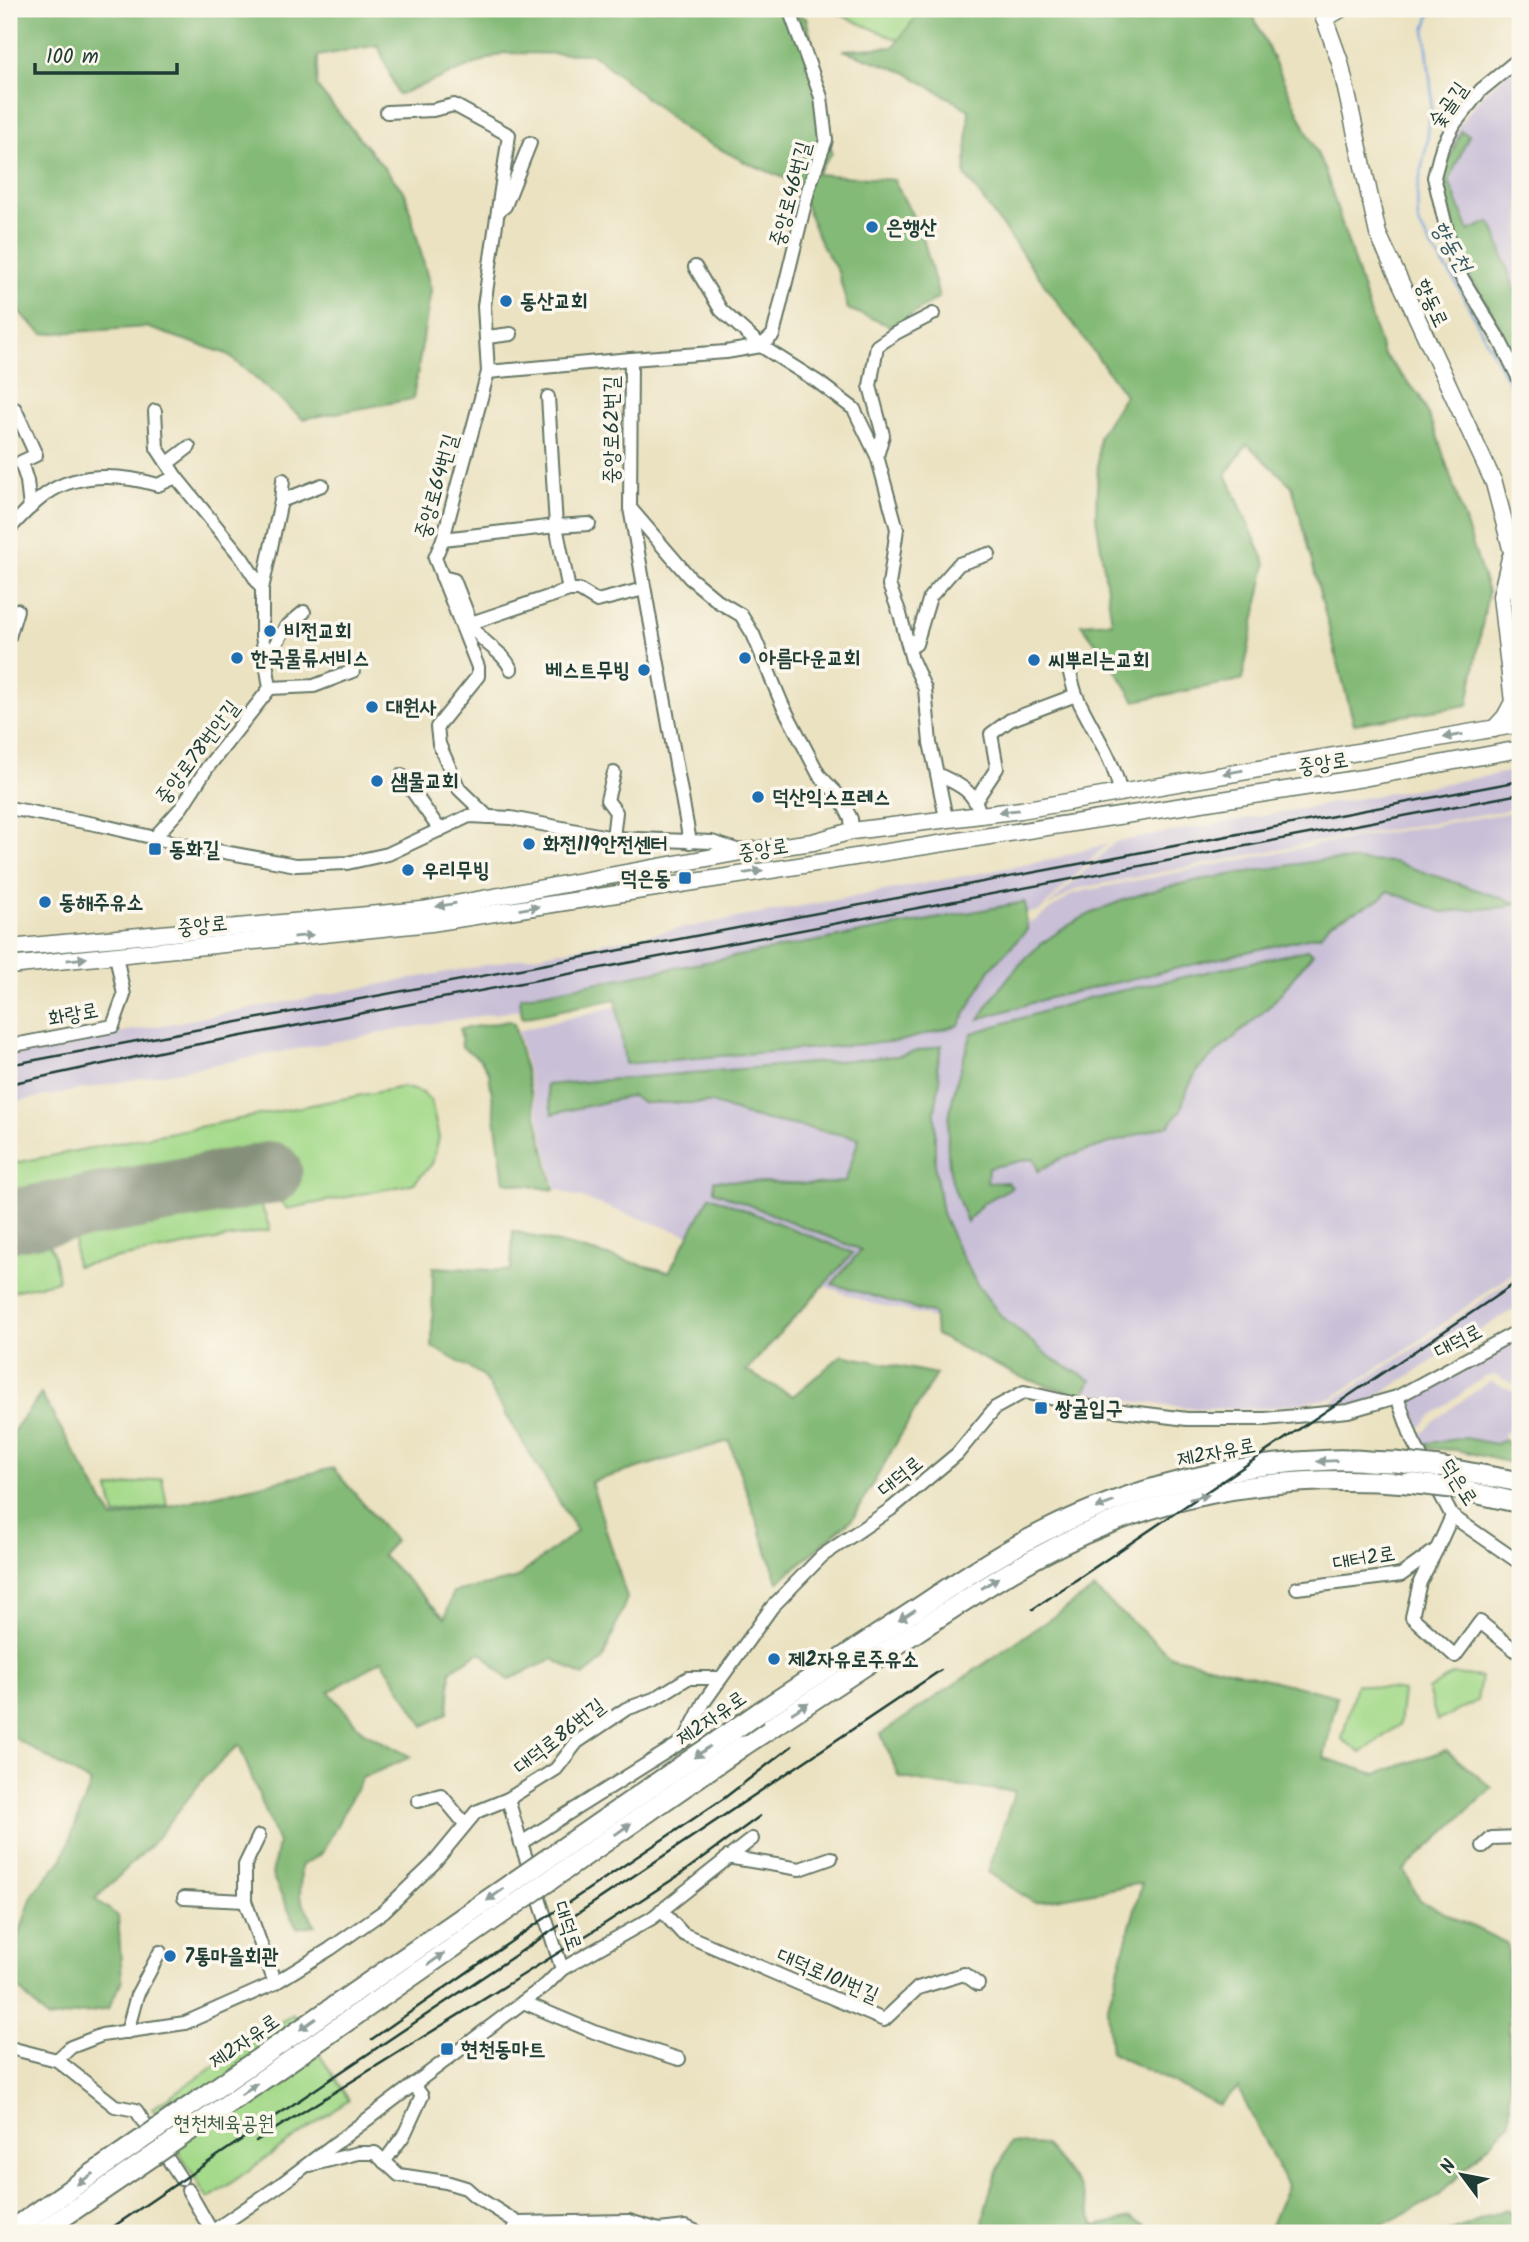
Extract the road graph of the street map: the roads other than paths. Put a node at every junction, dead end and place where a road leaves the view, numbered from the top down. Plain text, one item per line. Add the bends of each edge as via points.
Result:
1 (789, 9) edge
2 (1341, 9) edge
3 (1323, 14) edge
4 (1520, 58) edge
5 (387, 111) dead end
6 (530, 143) dead end
7 (497, 212) junction
8 (695, 267) dead end
9 (933, 314) dead end
10 (511, 334) dead end
11 (487, 337) junction
12 (761, 346) junction
13 (631, 359) junction
14 (488, 372) junction
15 (1520, 381) edge
16 (548, 397) dead end
17 (15, 409) dead end
18 (155, 411) dead end
19 (189, 447) dead end
20 (877, 456) junction
21 (168, 463) junction
22 (176, 477) junction
23 (284, 480) dead end
24 (321, 485) dead end
25 (281, 501) junction
26 (30, 508) junction
27 (630, 508) junction
28 (589, 524) dead end
29 (556, 526) junction
30 (9, 529) edge
31 (443, 539) junction
32 (1512, 552) junction
33 (989, 554) dead end
34 (442, 577) junction
35 (262, 589) junction
36 (644, 589) junction
37 (569, 590) junction
38 (1520, 608) edge
39 (17, 610) dead end
40 (304, 612) dead end
41 (471, 623) junction
42 (9, 637) edge
43 (909, 648) junction
44 (265, 653) junction
45 (1067, 660) dead end
46 (511, 669) dead end
47 (353, 671) dead end
48 (271, 688) junction
49 (1076, 695) junction
50 (1520, 724) edge
51 (1494, 729) junction
52 (1520, 750) edge
53 (614, 773) dead end
54 (937, 774) junction
55 (401, 775) dead end
56 (1120, 791) junction
57 (978, 807) junction
58 (11, 811) edge
59 (488, 817) junction
60 (946, 818) junction
61 (440, 830) junction
62 (852, 831) junction
63 (154, 838) junction
64 (613, 838) junction
65 (690, 842) junction
66 (741, 852) junction
67 (9, 948) edge
68 (116, 955) junction
69 (9, 965) edge
70 (9, 1046) edge
71 (1520, 1330) edge
72 (1397, 1397) junction
73 (1520, 1482) edge
74 (1520, 1503) edge
75 (1452, 1516) junction
76 (1437, 1549) junction
77 (1520, 1563) edge
78 (1297, 1588) dead end
79 (1520, 1654) edge
80 (721, 1678) junction
81 (508, 1799) junction
82 (418, 1801) dead end
83 (465, 1824) junction
84 (259, 1836) dead end
85 (1520, 1837) edge
86 (752, 1839) dead end
87 (520, 1843) junction
88 (1483, 1846) dead end
89 (727, 1857) junction
90 (831, 1858) dead end
91 (184, 1898) dead end
92 (245, 1901) junction
93 (661, 1910) junction
94 (160, 1952) dead end
95 (562, 1969) junction
96 (275, 1983) junction
97 (978, 1984) dead end
98 (523, 2002) junction
99 (127, 2032) junction
100 (9, 2047) edge
101 (679, 2059) dead end
102 (57, 2060) junction
103 (414, 2084) junction
104 (147, 2148) junction
105 (384, 2162) junction
106 (303, 2167) junction
107 (514, 2228) edge
108 (12, 2230) edge
109 (40, 2233) edge
110 (211, 2233) edge
111 (535, 2233) edge
112 (699, 2233) edge

1 - 12 street, 중앙로46번길 via 821,97 826,140 809,187 773,335
2 - 3 main road
3 - 32 main road, 향동로 via 1340,62 1378,234 1494,483
4 - 15 street, 숯골길 via 1481,90 1455,122 1434,177 1456,268
5 - 7 street, 중앙로64번길 via 454,105 509,135
6 - 7 street, 중앙로64번길 via 505,206
7 - 11 street, 중앙로64번길 via 484,306
8 - 12 street via 721,310
9 - 20 street via 877,346 870,386 883,435
10 - 11 street
11 - 14 street, 중앙로64번길
12 - 13 street, 중앙로62번길
12 - 20 street via 854,409
13 - 14 street
13 - 27 street, 중앙로62번길
14 - 31 street, 중앙로64번길
16 - 29 street
17 - 26 street via 36,455 21,461
18 - 21 street via 157,448
19 - 21 street
20 - 43 street via 897,529 889,585
21 - 22 street
22 - 26 street via 158,485 106,476 73,481 52,490
22 - 35 street
23 - 25 street
24 - 25 street
25 - 35 street
26 - 30 street
27 - 36 street, 중앙로62번길
27 - 62 street via 690,578 741,615 818,775 840,797 851,818
28 - 29 street
29 - 31 street
29 - 37 street
31 - 34 street, 중앙로64번길 via 435,558
32 - 38 main road, 향동로
32 - 51 main road via 1501,596 1513,702
33 - 43 street via 959,564 930,597 916,644
34 - 41 street via 454,580
34 - 59 street, 중앙로64번길 via 478,676 437,727 439,744 459,789
35 - 44 street
36 - 37 street via 597,601 579,590
36 - 65 street, 중앙로62번길
37 - 41 street
39 - 42 street
40 - 44 street via 286,627 270,653
41 - 46 street via 477,637 507,660
43 - 54 street via 925,689
44 - 48 street
45 - 49 street
47 - 48 street via 314,686
48 - 63 street, 중앙로78번안길
49 - 56 street via 1102,743
49 - 57 street via 1010,720 991,734 997,768
50 - 51 main road, 중앙로
51 -> 56 main road, 중앙로
68 -> 52 main road, 중앙로 via 431,923
53 - 64 street via 607,800 616,812
54 - 57 street via 965,788
54 - 60 street
55 - 61 street
56 -> 57 main road, 중앙로 via 1021,810
57 - 60 main road, 중앙로
58 - 63 street
59 - 61 street via 469,816
59 - 64 street
60 - 62 main road, 중앙로
61 - 63 street via 388,854 347,863 296,865
62 - 66 main road, 중앙로 via 813,842
64 - 65 street
65 - 66 street via 712,842
66 -> 67 main road, 중앙로 via 422,910
69 -> 68 main road, 중앙로
68 - 70 street, 화랑로 via 124,996 113,1026
71 - 72 street, 대덕로
72 - 75 street, 덕은로 via 1413,1441
72 - 80 street, 대덕로 via 1348,1411 1265,1419 1187,1419 1090,1407 1024,1392 995,1408 957,1454 891,1510 822,1556 772,1607
73 -> 104 highway, 제2자유로, bridge via 1395,1462 1282,1463 1167,1485 1047,1529 995,1557 758,1713
104 -> 74 highway, 제2자유로, bridge via 743,1746 1002,1576 1051,1549 1145,1510 1241,1487 1325,1480 1408,1483
75 - 76 street, 대터2로
75 - 77 street, 덕은로
76 - 78 street, 대터2로 via 1401,1575
76 - 79 street via 1420,1582 1412,1617 1455,1656 1480,1622
80 - 81 street, 대덕로86번길 via 688,1678 654,1699 626,1709 577,1742 556,1769
80 - 87 street, 대덕로 via 685,1741
81 - 83 street, 대덕로86번길 via 476,1812
81 - 87 street
82 - 83 street via 441,1795
83 - 96 street, 대덕로86번길 via 384,1911
84 - 92 street via 245,1865
85 - 88 street via 1492,1838
86 - 89 street, 대덕로
87 - 95 street, 대덕로
89 - 90 street via 800,1869
89 - 93 street, 대덕로
91 - 92 street
92 - 96 street
93 - 95 street, 대덕로
93 - 97 street, 대덕로101번길 via 683,1934 884,2020 918,1988 964,1974
94 - 99 street via 137,1995
95 - 98 street, 대덕로
96 - 99 street, 대덕로86번길 via 185,2023
98 - 101 street via 594,2032
98 - 103 street, 대덕로
99 - 102 street, 대덕로86번길 via 102,2035 71,2047
100 - 102 street
102 - 110 street via 115,2106 136,2110
103 - 105 street via 422,2096 404,2135
103 - 106 street, 대덕로
104 -> 108 highway, 제2자유로
104 - 109 highway, 제2자유로
105 - 106 street via 375,2153 358,2153
105 - 107 street via 399,2175 466,2188
106 - 110 street, 대덕로
107 - 111 street
107 - 112 street via 629,2221 659,2231 686,2227

